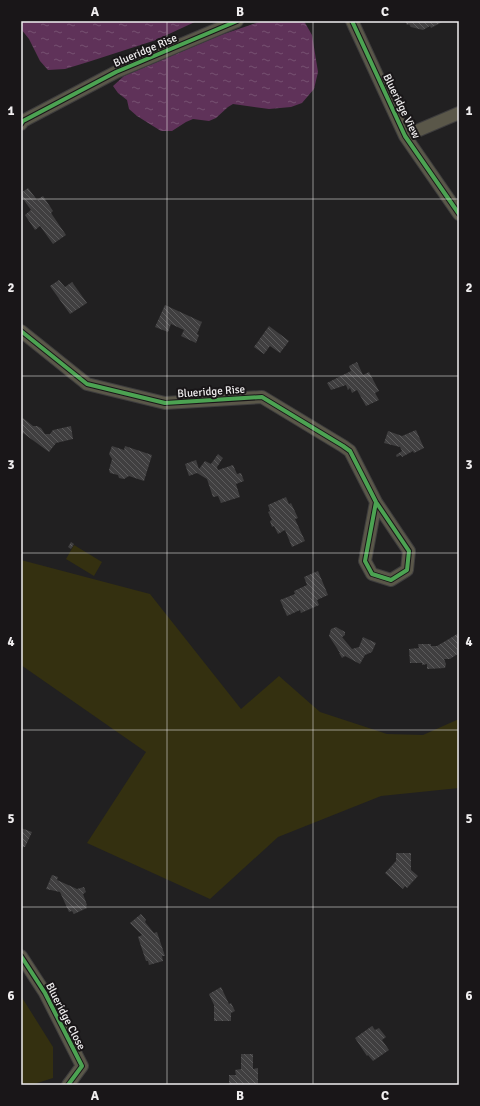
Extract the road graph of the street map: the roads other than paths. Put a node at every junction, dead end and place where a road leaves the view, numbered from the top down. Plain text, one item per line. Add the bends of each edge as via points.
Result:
1 (237, 21) edge
2 (352, 21) edge
3 (459, 113) edge
4 (21, 124) edge
5 (405, 136) junction
6 (459, 214) edge
7 (21, 331) edge
8 (376, 502) junction
9 (21, 956) edge
10 (68, 1085) edge

1 - 4 street, Blueridge Rise via 116,72 23,120
2 - 5 street, Blueridge View
3 - 5 street
5 - 6 street, Blueridge View
7 - 8 street, Blueridge Rise via 89,385 165,403 262,397 350,450
8 - 8 street, Blueridge Rise via 365,561 372,574 391,580 407,570 409,551
9 - 10 street, Blueridge Close via 46,993 82,1066

